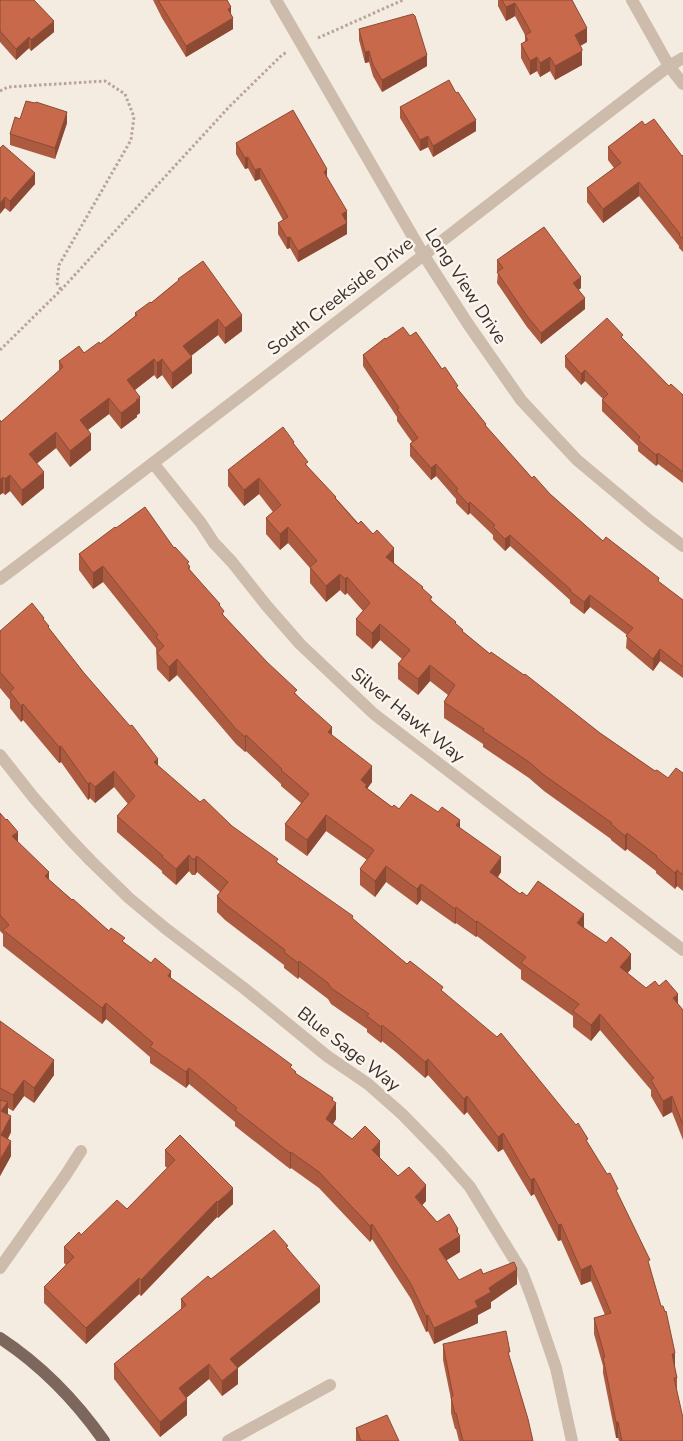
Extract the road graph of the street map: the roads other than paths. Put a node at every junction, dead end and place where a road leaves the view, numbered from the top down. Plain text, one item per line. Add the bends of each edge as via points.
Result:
1 (276, 0) edge
2 (632, 0) edge
3 (683, 58) edge
4 (669, 66) junction
5 (683, 84) edge
6 (423, 254) junction
7 (153, 463) junction
8 (683, 546) edge
9 (0, 579) edge
10 (0, 755) edge
11 (683, 950) edge
12 (81, 1151) dead end
13 (0, 1268) edge
14 (0, 1338) edge
15 (330, 1385) dead end
16 (104, 1441) edge
17 (228, 1441) edge
18 (572, 1441) edge

1 - 6 street, Long View Drive
2 - 4 street
3 - 4 street, South Creekside Drive
4 - 5 street
4 - 6 street, South Creekside Drive
6 - 7 street, South Creekside Drive
6 - 8 street, Long View Drive via 492,359 545,427 577,460
7 - 9 street, South Creekside Drive
7 - 11 street, Silver Hawk Way via 266,606 332,676 374,714
10 - 18 street, Blue Sage Way via 70,838 130,898 327,1056 368,1084 408,1120 470,1187 522,1272 556,1368
12 - 13 street
14 - 16 main road via 54,1381 85,1414
15 - 17 street

